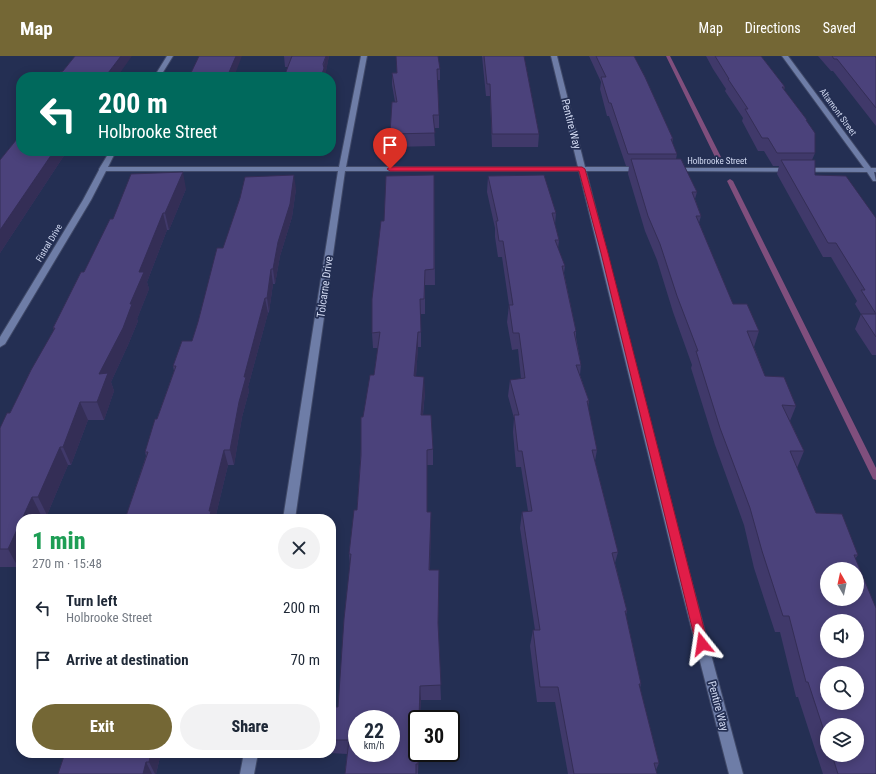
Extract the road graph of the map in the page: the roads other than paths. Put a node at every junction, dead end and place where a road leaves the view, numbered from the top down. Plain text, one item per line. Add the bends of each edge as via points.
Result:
1 (170, 56) edge
2 (364, 56) edge
3 (554, 56) edge
4 (785, 56) edge
5 (160, 72) edge
6 (110, 156) edge
7 (102, 169) junction
8 (342, 169) junction
9 (582, 169) junction
10 (654, 170) edge
11 (670, 170) edge
12 (873, 170) edge
13 (876, 179) edge
14 (0, 344) edge
15 (290, 514) edge
16 (250, 758) edge
17 (247, 774) edge
18 (736, 774) edge

1 - 5 street
2 - 8 street, Tolcarne Drive
3 - 9 street, Pentire Way
4 - 12 street, Altamont Street
6 - 7 street, Fistral Drive
7 - 8 street
7 - 14 street, Fistral Drive
8 - 9 street
8 - 15 street, Tolcarne Drive
9 - 10 street
9 - 18 street, Pentire Way
11 - 12 street, Holbrooke Street
12 - 13 street, Altamont Street
16 - 17 street

